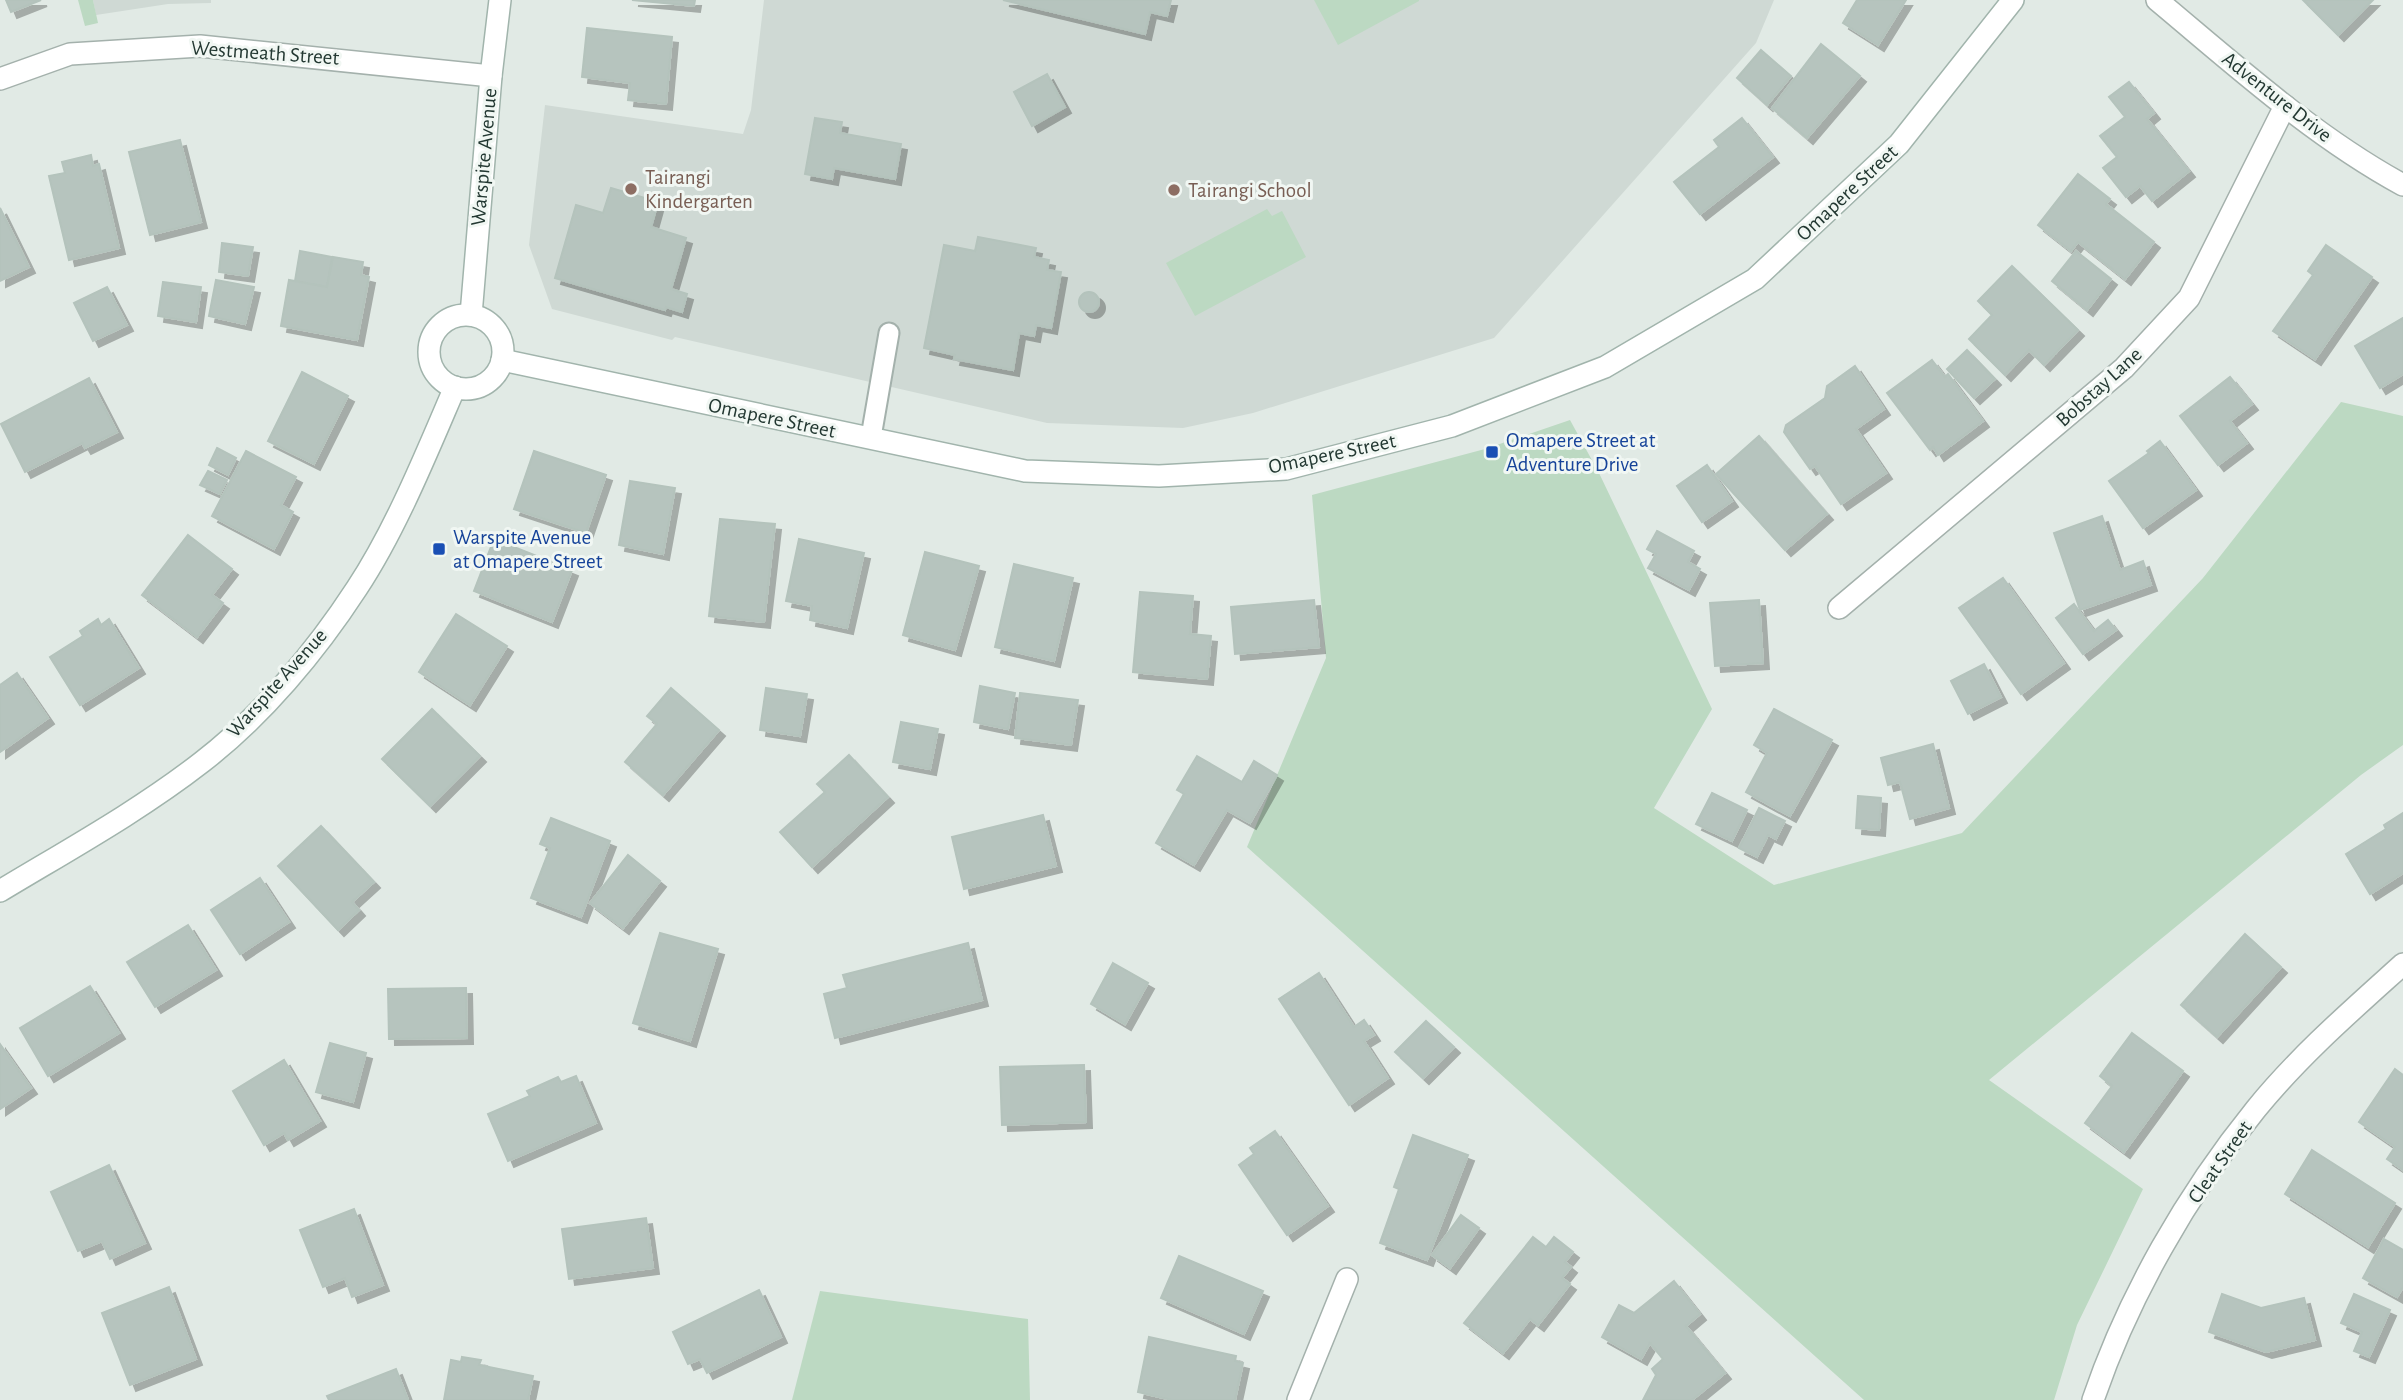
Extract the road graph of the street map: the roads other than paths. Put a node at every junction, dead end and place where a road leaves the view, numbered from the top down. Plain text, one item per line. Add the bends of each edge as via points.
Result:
1 (500, 0) edge
2 (2013, 0) edge
3 (2157, 0) edge
4 (491, 76) junction
5 (0, 79) edge
6 (2286, 106) junction
7 (2403, 185) edge
8 (471, 315) junction
9 (889, 333) dead end
10 (502, 360) junction
11 (456, 387) junction
12 (871, 437) junction
13 (1839, 608) dead end
14 (0, 891) edge
15 (2403, 964) edge
16 (1347, 1279) dead end
17 (1298, 1400) edge
18 (2093, 1400) edge

1 - 4 main road, Warspite Avenue
2 - 12 main road, Omapere Street via 1899,144 1755,279 1605,367 1452,426 1286,469 1159,476 1025,471
3 - 6 main road, Adventure Drive
4 - 5 main road, Westmeath Street via 200,46 70,54
4 - 8 main road, Warspite Avenue
6 - 7 main road, Adventure Drive via 2367,166
6 - 13 main road, Bobstay Lane via 2189,298 2124,368
8 - 10 main road via 483,318 498,332
8 - 11 main road via 444,322 429,346 436,373
9 - 12 lane
10 - 11 main road via 488,382 470,389
10 - 12 main road, Omapere Street
11 - 14 main road, Warspite Avenue via 358,587 309,655 193,768 122,818
15 - 18 main road, Cleat Street via 2333,1027 2256,1109 2195,1194 2145,1282 2107,1359
16 - 17 main road

